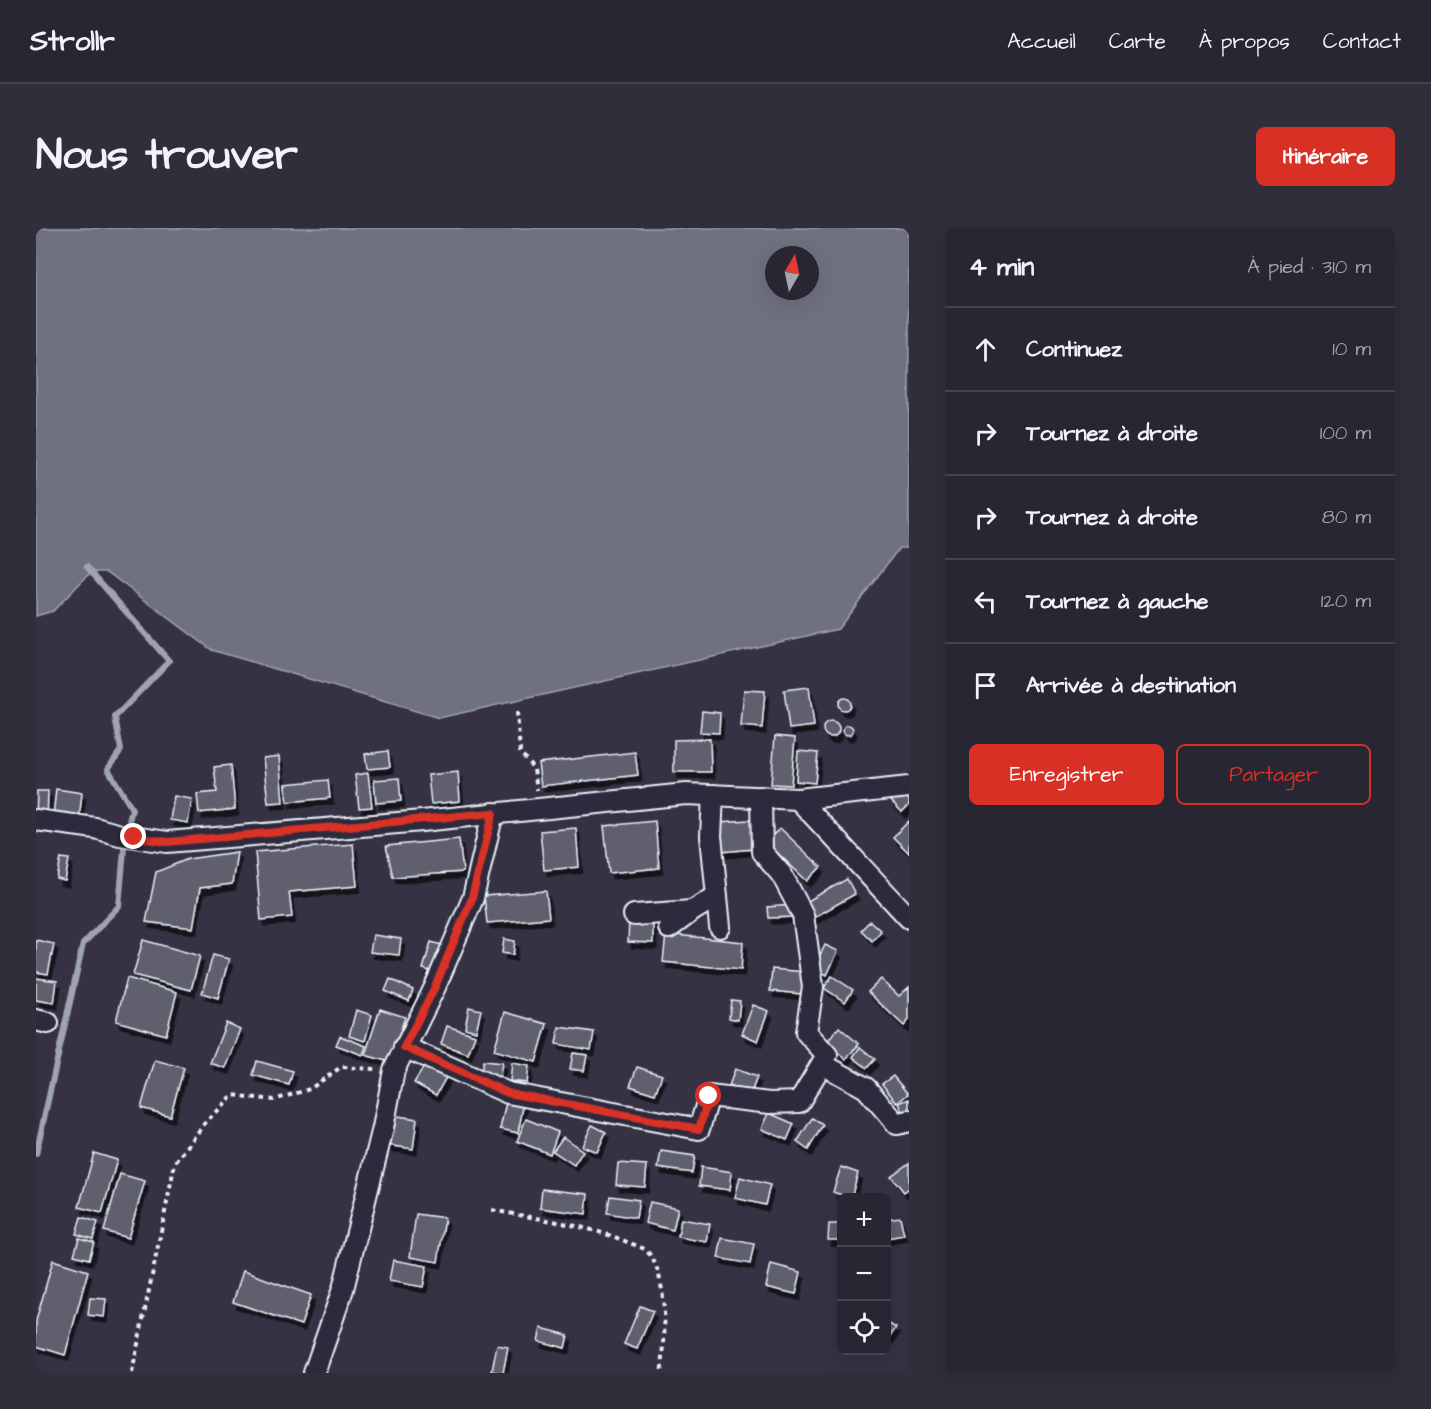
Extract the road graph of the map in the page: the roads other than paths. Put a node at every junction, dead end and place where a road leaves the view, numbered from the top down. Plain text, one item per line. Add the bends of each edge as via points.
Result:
1 (909, 787) edge
2 (713, 795) junction
3 (761, 797) junction
4 (798, 799) junction
5 (493, 813) junction
6 (36, 820) edge
7 (717, 896) junction
8 (692, 911) junction
9 (634, 915) dead end
10 (909, 918) edge
11 (720, 927) dead end
12 (669, 928) dead end
13 (404, 1047) junction
14 (822, 1064) junction
15 (909, 1120) edge
16 (314, 1373) edge

1 - 4 street
2 - 3 street
2 - 5 street via 686,794
2 - 7 street via 711,836
3 - 4 street
3 - 14 street via 762,852 782,875 803,915 813,987 806,1032 826,1055
4 - 10 street
5 - 6 street via 167,842
5 - 13 street via 472,898 435,987
7 - 8 street
7 - 11 street
8 - 9 street
8 - 12 street
13 - 14 street via 508,1093 699,1129 709,1096 799,1102
13 - 16 street via 394,1070 343,1289
14 - 15 street via 866,1088 897,1124

